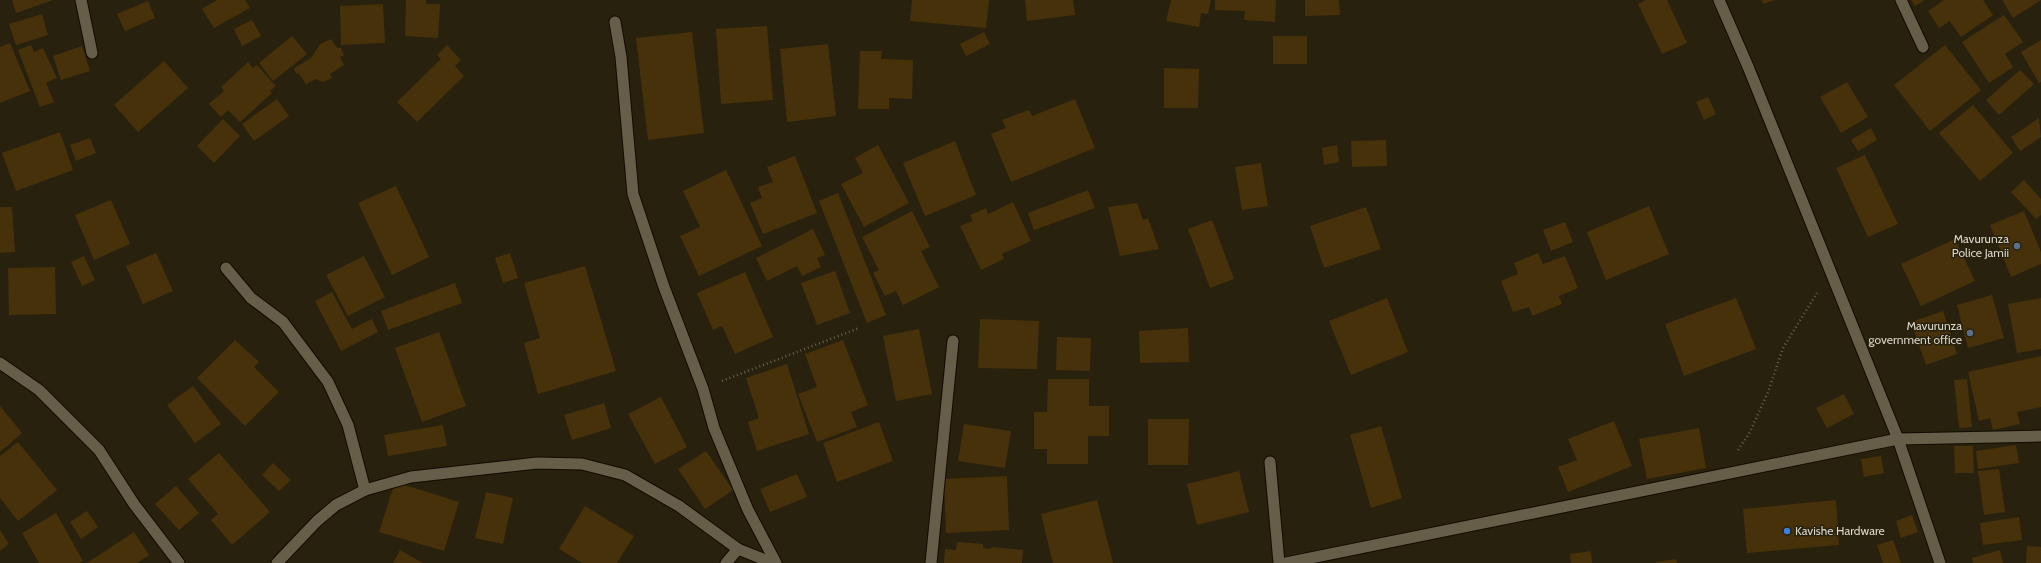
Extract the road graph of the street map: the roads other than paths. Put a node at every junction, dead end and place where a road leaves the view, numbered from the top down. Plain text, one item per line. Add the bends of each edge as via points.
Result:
1 (81, 0) edge
2 (1719, 0) edge
3 (1901, 0) edge
4 (615, 22) dead end
5 (1924, 47) dead end
6 (92, 53) dead end
7 (226, 268) dead end
8 (953, 341) dead end
9 (0, 363) edge
10 (2041, 436) edge
11 (1898, 439) junction
12 (1270, 462) dead end
13 (365, 490) junction
14 (738, 549) junction
15 (179, 563) edge
16 (277, 563) edge
17 (726, 563) edge
18 (775, 563) edge
19 (931, 563) edge
20 (1279, 563) edge
21 (1286, 563) edge
22 (1940, 563) edge

1 - 6 street
2 - 11 street
3 - 5 street
4 - 18 street via 621,57 633,194 664,287 703,389 714,428 748,510
7 - 13 street via 251,298 283,322 328,382 348,425
8 - 19 street
9 - 15 street via 39,390 99,450 134,504
10 - 11 street
11 - 21 street
11 - 22 street
12 - 20 street
13 - 14 street via 411,477 537,463 582,464 625,475 679,506
13 - 16 street via 336,505
14 - 17 street
14 - 18 street

